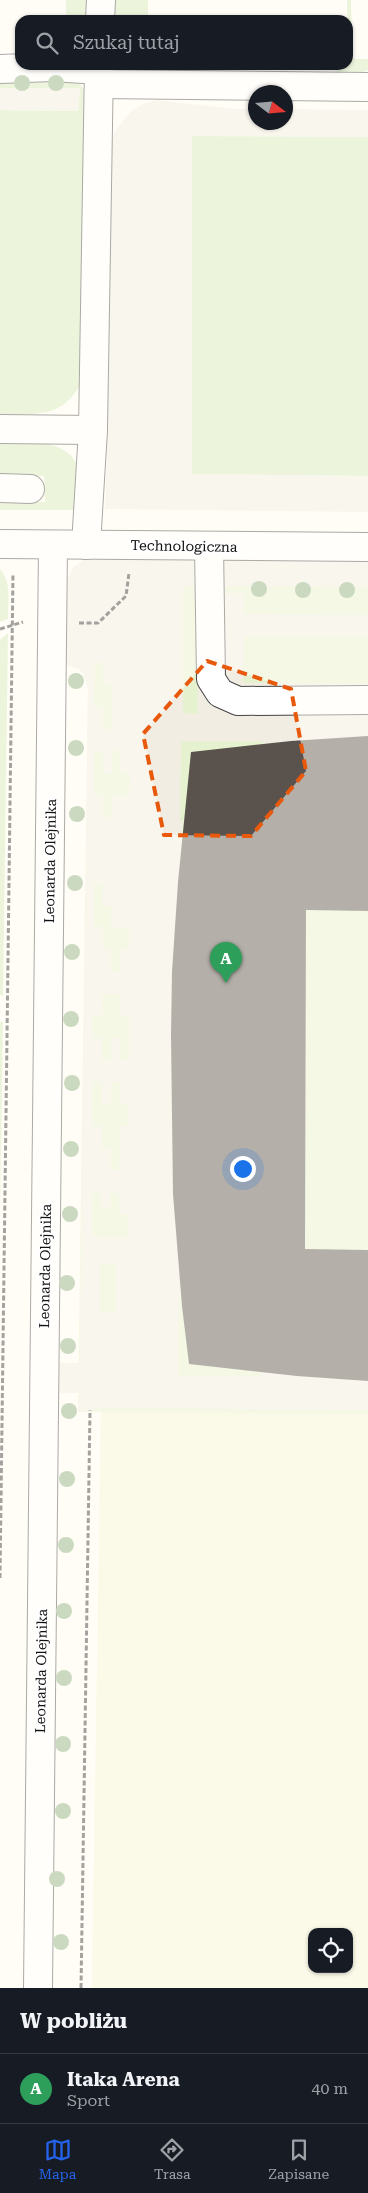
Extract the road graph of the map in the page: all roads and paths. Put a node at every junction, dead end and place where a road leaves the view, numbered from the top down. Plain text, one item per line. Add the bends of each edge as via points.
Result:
1 (101, 0) edge
2 (100, 15) edge
3 (0, 69) edge
4 (15, 69) edge
5 (71, 70) edge
6 (99, 73) edge
7 (368, 87) edge
8 (0, 429) edge
9 (93, 430) junction
10 (0, 488) edge
11 (30, 489) dead end
12 (0, 544) edge
13 (53, 545) junction
14 (86, 545) junction
15 (210, 547) junction
16 (368, 547) edge
17 (129, 568) dead end
18 (13, 571) dead end
19 (29, 622) dead end
20 (74, 623) dead end
21 (12, 624) junction
22 (0, 629) edge
23 (368, 700) edge
24 (90, 1410) dead end
25 (0, 1578) edge
26 (38, 1988) edge
27 (81, 1988) edge

1 - 2 street
3 - 4 street
5 - 6 street
6 - 7 street
6 - 9 street
8 - 9 street
9 - 14 street
10 - 11 street
12 - 13 street, Technologiczna
13 - 14 street, Technologiczna
13 - 26 street, Leonarda Olejnika
14 - 15 street, Technologiczna
15 - 16 street, Technologiczna
15 - 23 street via 211,679 220,693 238,701
17 - 20 path via 126,596 98,623
18 - 21 path
19 - 21 path
21 - 22 path
21 - 25 path
24 - 27 path

